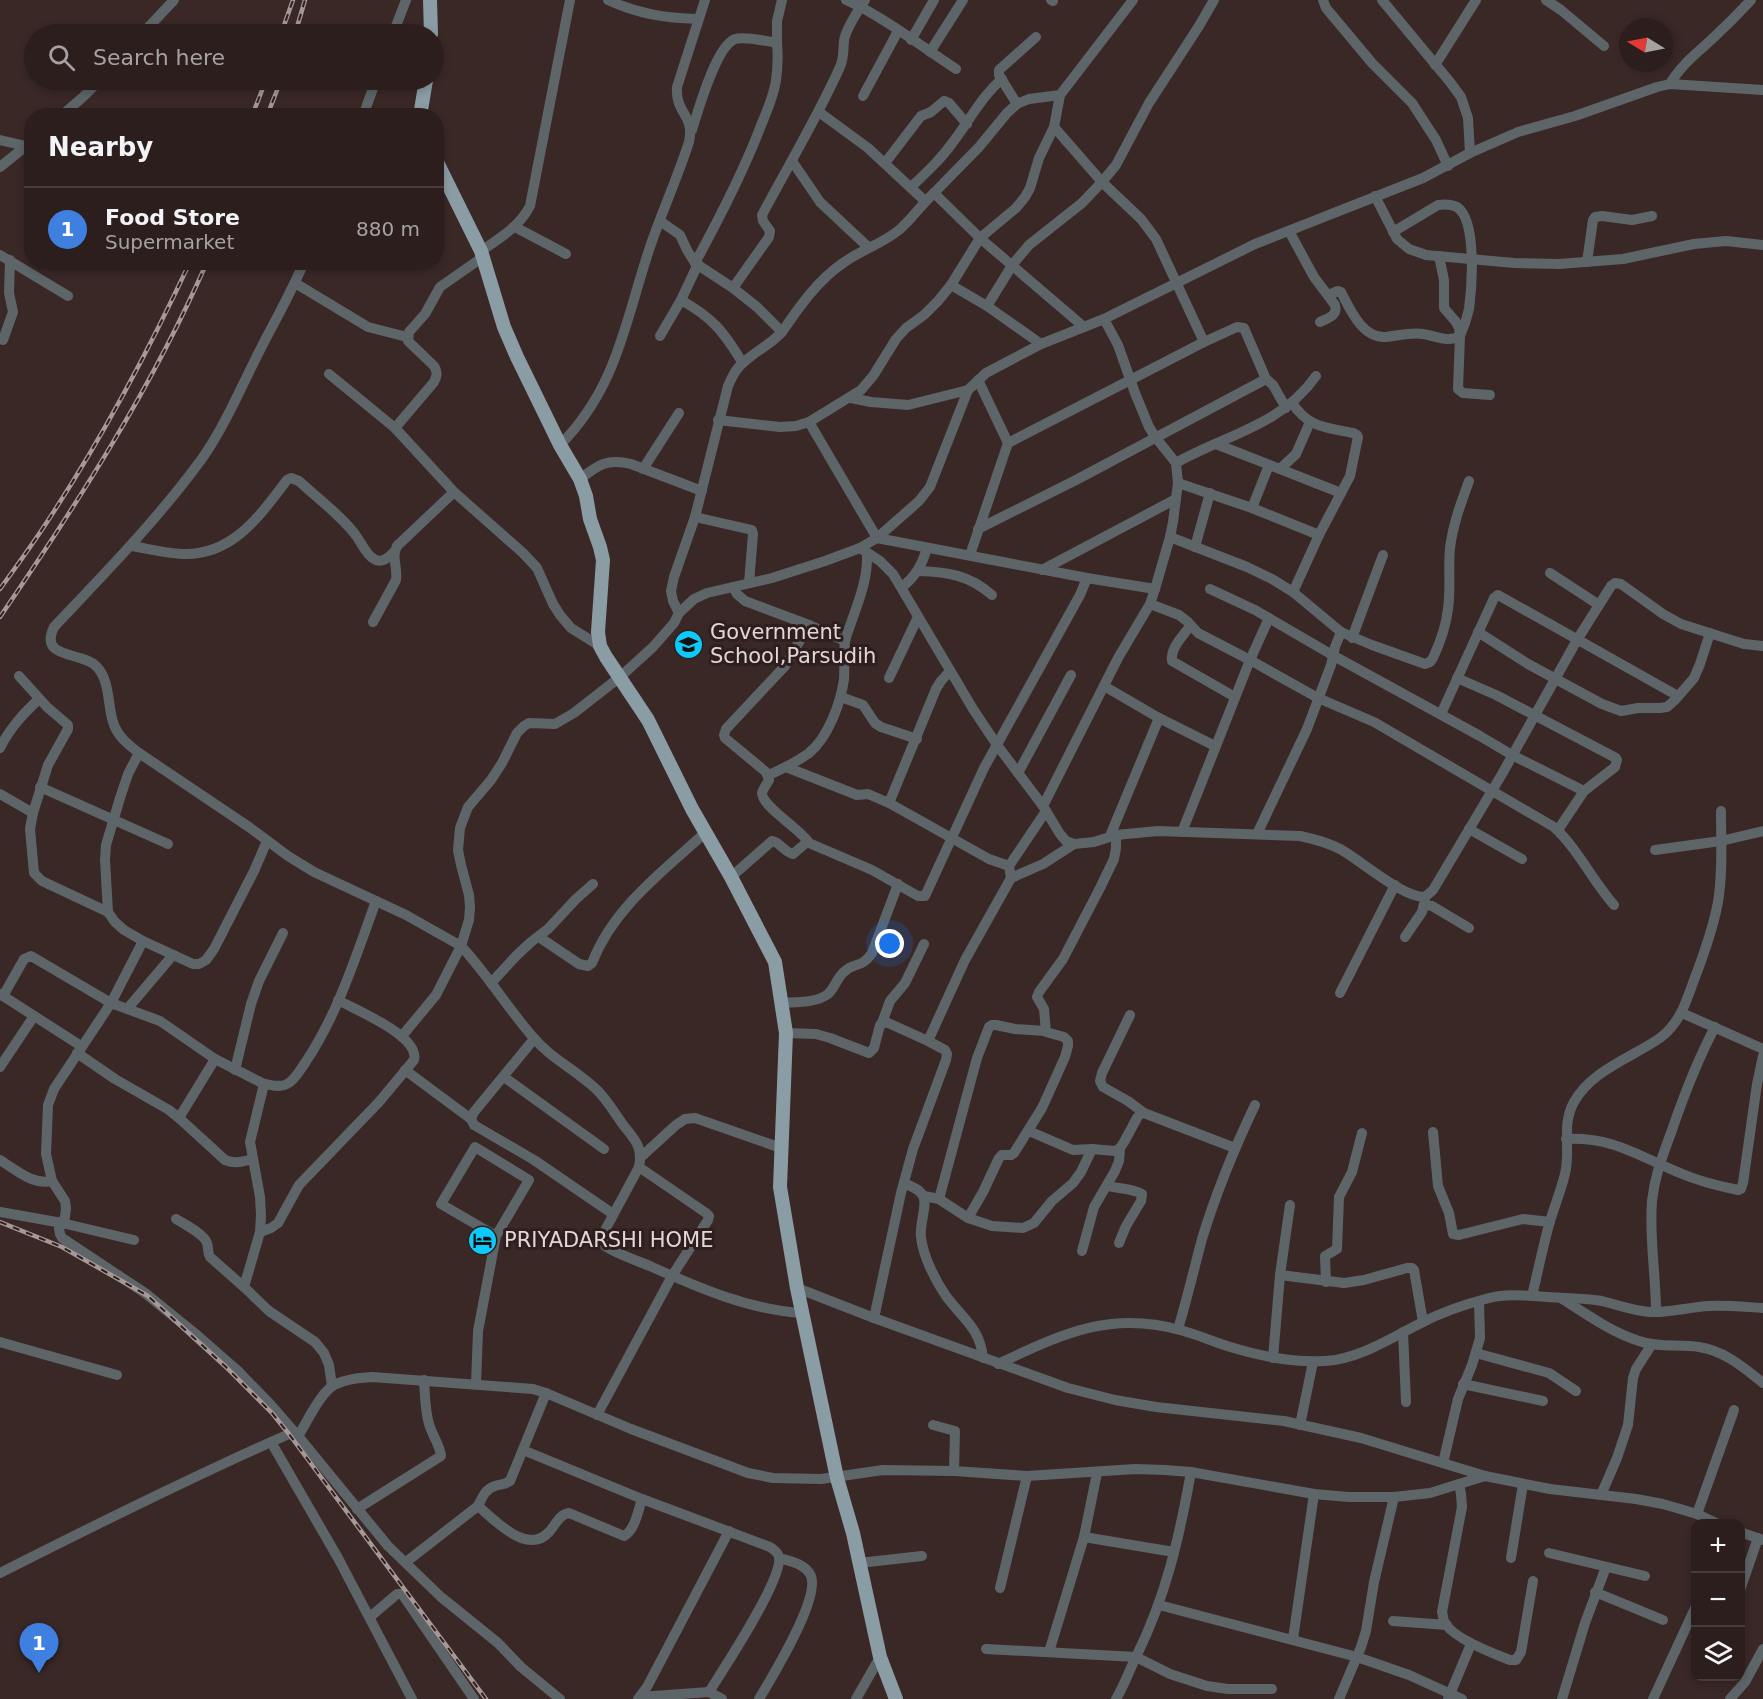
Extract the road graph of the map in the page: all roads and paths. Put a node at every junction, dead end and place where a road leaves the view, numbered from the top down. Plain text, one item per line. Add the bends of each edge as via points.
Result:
1 (174, 0) edge
2 (406, 0) edge
3 (430, 0) edge
4 (570, 0) edge
5 (608, 0) edge
6 (705, 0) edge
7 (782, 0) edge
8 (846, 0) edge
9 (934, 0) edge
10 (963, 0) edge
11 (1133, 0) edge
12 (1214, 0) edge
13 (1323, 0) edge
14 (1382, 0) edge
15 (1476, 0) edge
16 (1546, 0) edge
17 (1750, 0) edge
18 (863, 3) edge
19 (698, 19) junction
20 (151, 24) edge
21 (397, 24) edge
22 (431, 24) edge
23 (898, 31) junction
24 (1036, 37) dead end
25 (911, 40) junction
26 (777, 43) junction
27 (1604, 45) dead end
28 (930, 52) junction
29 (1435, 65) junction
30 (956, 69) dead end
31 (1002, 79) junction
32 (1670, 84) junction
33 (90, 90) edge
34 (372, 90) edge
35 (424, 90) edge
36 (1763, 90) edge
37 (1060, 95) junction
38 (863, 96) dead end
39 (1017, 104) junction
40 (70, 108) edge
41 (366, 108) edge
42 (421, 108) edge
43 (819, 112) junction
44 (967, 124) junction
45 (1054, 128) junction
46 (692, 131) junction
47 (0, 140) edge
48 (24, 142) edge
49 (24, 147) edge
50 (1470, 153) junction
51 (792, 161) junction
52 (885, 163) junction
53 (1448, 166) junction
54 (0, 167) edge
55 (444, 176) edge
56 (1102, 182) junction
57 (911, 187) junction
58 (1375, 196) junction
59 (930, 197) junction
60 (1652, 216) dead end
61 (660, 221) junction
62 (514, 227) junction
63 (1289, 231) junction
64 (1393, 232) junction
65 (980, 238) junction
66 (1763, 245) edge
67 (868, 247) junction
68 (482, 254) junction
69 (566, 254) dead end
70 (1439, 256) junction
71 (5, 257) edge
72 (1471, 260) junction
73 (1587, 262) junction
74 (696, 263) junction
75 (1012, 264) junction
76 (24, 269) edge
77 (26, 270) edge
78 (301, 270) edge
79 (295, 283) junction
80 (1177, 284) junction
81 (951, 285) junction
82 (733, 288) junction
83 (68, 296) dead end
84 (1328, 296) junction
85 (681, 300) junction
86 (987, 306) junction
87 (1104, 319) junction
88 (1320, 322) dead end
89 (1084, 327) junction
90 (782, 332) junction
91 (660, 336) dead end
92 (1460, 336) junction
93 (407, 337) junction
94 (3, 340) dead end
95 (1204, 342) junction
96 (1041, 344) junction
97 (742, 362) junction
98 (329, 374) dead end
99 (1316, 376) dead end
100 (1130, 379) junction
101 (1266, 379) junction
102 (978, 380) junction
103 (968, 390) junction
104 (1490, 395) dead end
105 (851, 398) junction
106 (1289, 405) junction
107 (679, 412) dead end
108 (718, 420) junction
109 (809, 422) junction
110 (1310, 422) junction
111 (395, 428) junction
112 (1156, 438) junction
113 (1008, 443) junction
114 (1216, 444) junction
115 (560, 445) junction
116 (1176, 463) junction
117 (1269, 465) junction
118 (643, 469) junction
119 (1280, 469) junction
120 (580, 479) junction
121 (1470, 481) dead end
122 (1178, 483) junction
123 (702, 491) junction
124 (454, 492) junction
125 (1341, 493) junction
126 (1210, 494) junction
127 (1176, 499) junction
128 (1252, 508) junction
129 (695, 517) junction
130 (978, 529) junction
131 (1319, 535) junction
132 (1170, 537) junction
133 (877, 538) junction
134 (132, 546) junction
135 (1196, 547) junction
136 (927, 548) junction
137 (863, 550) junction
138 (394, 552) junction
139 (970, 555) junction
140 (1383, 555) dead end
141 (1042, 570) junction
142 (919, 571) junction
143 (1550, 573) dead end
144 (1087, 578) junction
145 (749, 583) junction
146 (733, 587) junction
147 (902, 587) junction
148 (1155, 589) junction
149 (1210, 589) dead end
150 (1293, 592) junction
151 (992, 595) dead end
152 (1150, 604) junction
153 (1599, 605) junction
154 (679, 613) junction
155 (918, 617) junction
156 (1269, 618) junction
157 (373, 622) dead end
158 (809, 625) junction
159 (1190, 626) junction
160 (1341, 632) junction
161 (1478, 632) junction
162 (1710, 633) junction
163 (1352, 638) junction
164 (1577, 640) junction
165 (845, 641) junction
166 (600, 646) junction
167 (1763, 646) edge
168 (1334, 656) junction
169 (1250, 660) junction
170 (950, 671) junction
171 (19, 675) dead end
172 (1071, 675) dead end
173 (620, 677) junction
174 (1555, 677) junction
175 (889, 678) dead end
176 (1457, 678) junction
177 (1104, 686) junction
178 (1678, 696) junction
179 (841, 697) junction
180 (1235, 697) junction
181 (1318, 698) junction
182 (39, 699) junction
183 (1441, 714) junction
184 (1535, 717) junction
185 (1159, 718) junction
186 (917, 739) junction
187 (997, 745) junction
188 (1215, 746) junction
189 (0, 748) edge
190 (139, 753) junction
191 (1512, 755) junction
192 (786, 767) junction
193 (1018, 773) junction
194 (769, 776) junction
195 (40, 787) junction
196 (1492, 790) junction
197 (1584, 791) junction
198 (0, 794) edge
199 (889, 803) junction
200 (1045, 808) junction
201 (1721, 811) dead end
202 (33, 813) junction
203 (114, 819) junction
204 (1468, 829) junction
205 (1558, 830) junction
206 (1763, 831) edge
207 (706, 832) junction
208 (1182, 832) junction
209 (1257, 834) junction
210 (1113, 835) junction
211 (952, 838) junction
212 (267, 841) junction
213 (1721, 841) junction
214 (809, 843) junction
215 (168, 844) dead end
216 (1074, 844) junction
217 (1655, 850) dead end
218 (1522, 859) dead end
219 (1009, 866) junction
220 (731, 877) junction
221 (1011, 878) junction
222 (593, 884) dead end
223 (898, 884) junction
224 (1395, 885) junction
225 (376, 901) junction
226 (1424, 901) junction
227 (1614, 905) dead end
228 (108, 912) junction
229 (1469, 928) dead end
230 (284, 933) dead end
231 (539, 937) junction
232 (1405, 937) dead end
233 (143, 941) junction
234 (924, 944) dead end
235 (461, 946) junction
236 (173, 955) junction
237 (491, 983) junction
238 (1340, 993) dead end
239 (1, 995) edge
240 (338, 1000) junction
241 (111, 1003) junction
242 (782, 1003) junction
243 (128, 1008) junction
244 (1682, 1013) junction
245 (1130, 1015) dead end
246 (34, 1016) junction
247 (882, 1023) junction
248 (1715, 1028) junction
249 (1045, 1031) junction
250 (786, 1033) junction
251 (402, 1036) junction
252 (534, 1039) junction
253 (928, 1041) junction
254 (1763, 1048) edge
255 (79, 1050) junction
256 (1763, 1056) edge
257 (215, 1059) junction
258 (0, 1066) edge
259 (235, 1070) junction
260 (405, 1070) junction
261 (504, 1077) junction
262 (264, 1084) junction
263 (1255, 1105) dead end
264 (1144, 1113) junction
265 (179, 1118) junction
266 (471, 1119) junction
267 (1029, 1131) junction
268 (1433, 1132) dead end
269 (1362, 1134) dead end
270 (1566, 1138) junction
271 (781, 1148) junction
272 (1120, 1148) junction
273 (1235, 1148) junction
274 (603, 1149) dead end
275 (1092, 1149) junction
276 (252, 1159) junction
277 (0, 1160) edge
278 (640, 1162) junction
279 (1659, 1163) junction
280 (52, 1181) junction
281 (904, 1183) junction
282 (1108, 1186) junction
283 (924, 1196) junction
284 (939, 1199) junction
285 (1290, 1205) dead end
286 (0, 1212) edge
287 (613, 1214) junction
288 (968, 1218) junction
289 (176, 1219) dead end
290 (1550, 1222) junction
291 (62, 1223) junction
292 (260, 1232) junction
293 (496, 1236) junction
294 (134, 1240) dead end
295 (1119, 1243) dead end
296 (1082, 1251) dead end
297 (1280, 1275) junction
298 (672, 1276) junction
299 (1326, 1282) junction
300 (244, 1287) junction
301 (797, 1288) junction
302 (1532, 1296) junction
303 (1561, 1298) junction
304 (1479, 1302) junction
305 (1763, 1308) edge
306 (1656, 1312) junction
307 (802, 1313) junction
308 (874, 1318) junction
309 (1423, 1322) junction
310 (1178, 1329) junction
311 (1403, 1332) junction
312 (0, 1342) edge
313 (1652, 1344) junction
314 (1476, 1353) junction
315 (983, 1358) junction
316 (1273, 1358) junction
317 (1313, 1362) junction
318 (998, 1364) junction
319 (117, 1375) dead end
320 (424, 1380) junction
321 (1763, 1383) edge
322 (476, 1384) junction
323 (1463, 1384) junction
324 (332, 1386) junction
325 (1576, 1391) dead end
326 (546, 1393) junction
327 (1543, 1401) dead end
328 (1406, 1402) dead end
329 (1734, 1410) dead end
330 (597, 1415) junction
331 (933, 1425) dead end
332 (1300, 1425) junction
333 (298, 1436) junction
334 (271, 1442) junction
335 (524, 1449) junction
336 (1443, 1463) junction
337 (954, 1471) junction
338 (1191, 1472) junction
339 (1097, 1473) junction
340 (1027, 1476) junction
341 (1485, 1476) junction
342 (837, 1478) junction
343 (1459, 1484) junction
344 (1523, 1484) junction
345 (1314, 1494) junction
346 (1601, 1495) junction
347 (1394, 1497) junction
348 (642, 1499) junction
349 (478, 1506) junction
350 (357, 1509) junction
351 (1697, 1514) junction
352 (1708, 1519) edge
353 (729, 1531) junction
354 (1745, 1534) edge
355 (1084, 1537) junction
356 (1761, 1539) edge
357 (1174, 1552) junction
358 (1549, 1553) dead end
359 (922, 1557) dead end
360 (779, 1558) junction
361 (1511, 1558) dead end
362 (405, 1562) junction
363 (859, 1563) junction
364 (1606, 1567) junction
365 (0, 1573) edge
366 (1645, 1576) dead end
367 (1745, 1578) edge
368 (1533, 1581) dead end
369 (1000, 1587) dead end
370 (1596, 1592) junction
371 (1159, 1605) junction
372 (1691, 1615) edge
373 (370, 1617) junction
374 (1663, 1620) dead end
375 (1393, 1621) dead end
376 (1447, 1625) junction
377 (1293, 1639) junction
378 (1471, 1644) junction
379 (986, 1649) dead end
380 (1763, 1649) edge
381 (1049, 1652) junction
382 (880, 1657) junction
383 (1136, 1657) junction
384 (1357, 1657) junction
385 (1272, 1689) dead end
386 (709, 1692) junction
387 (1449, 1696) edge
388 (639, 1698) edge
389 (412, 1699) edge
390 (474, 1699) edge
391 (560, 1699) edge
392 (722, 1699) edge
393 (759, 1699) edge
394 (856, 1699) edge
395 (896, 1699) edge
396 (1116, 1699) edge
397 (1339, 1699) edge
398 (1462, 1699) edge
399 (1562, 1699) edge
400 (1653, 1699) edge
401 (1730, 1699) edge

1 - 20 street
2 - 21 street
3 - 22 main road
4 - 62 street via 530,206
5 - 19 street via 642,13
6 - 19 street
7 - 26 street
8 - 18 street
9 - 25 street
10 - 28 street
11 - 37 street
12 - 56 street via 1149,103 1116,165
13 - 53 street via 1371,63 1412,103
14 - 29 street
15 - 29 street
16 - 27 street
17 - 32 street via 1689,59
18 - 23 street
18 - 43 street via 845,34 843,58
19 - 46 street via 676,87 676,99
23 - 25 street
23 - 38 street
24 - 31 street via 1001,68
25 - 28 street
26 - 46 street via 738,38 729,43 714,67
26 - 74 street via 776,82 770,103 733,193
28 - 30 street
29 - 50 street via 1461,97
31 - 39 street
31 - 44 street via 988,92
32 - 36 street
32 - 50 street via 1518,132
33 - 40 street
34 - 41 street
35 - 42 main road
37 - 39 street
37 - 45 street
39 - 59 street
43 - 51 street
43 - 52 street
44 - 52 street via 944,101 921,116
44 - 57 street via 939,161
45 - 56 street
45 - 65 street via 1025,197
46 - 61 street
47 - 48 street
49 - 54 street
50 - 53 street
51 - 67 street via 820,202
51 - 82 street via 762,214 769,237
52 - 57 street
53 - 58 street
55 - 68 main road
56 - 75 street
56 - 80 street via 1156,239
57 - 59 street
58 - 63 street
58 - 64 street
59 - 65 street
59 - 67 street via 900,229
60 - 73 street via 1632,220 1595,217
61 - 74 street via 681,235
61 - 115 street via 607,378 591,408
62 - 68 street
62 - 69 street
63 - 80 street
63 - 84 street
64 - 70 street via 1409,249
64 - 72 street via 1438,205 1456,206 1466,222
65 - 75 street
65 - 81 street
66 - 73 street via 1726,241 1694,244 1623,259
67 - 90 street via 819,284
68 - 93 street via 440,287
68 - 115 main road via 504,327
70 - 72 street
70 - 92 street via 1444,308 1456,322
71 - 76 street
71 - 94 street via 13,312
72 - 73 street
72 - 92 street via 1469,310
74 - 82 street
74 - 85 street
75 - 86 street
75 - 89 street
77 - 83 street
78 - 79 street
79 - 93 street via 368,327
79 - 134 street via 202,459
80 - 87 street
80 - 95 street
81 - 86 street
81 - 105 street via 896,339 873,376
82 - 90 street
84 - 88 street via 1336,310
84 - 92 street via 1341,292 1355,318 1379,336
85 - 91 street
85 - 97 street via 714,323
86 - 96 street
87 - 89 street
87 - 100 street
89 - 96 street
90 - 97 street
92 - 104 street via 1458,388 1463,393
93 - 111 street via 434,366 437,376
95 - 100 street
95 - 101 street via 1237,327 1244,328
96 - 102 street
97 - 108 street via 728,386
98 - 111 street
99 - 106 street
100 - 112 street
100 - 113 street
101 - 106 street
101 - 112 street
102 - 103 street
102 - 113 street
103 - 105 street via 908,405
103 - 133 street via 930,487
105 - 109 street
106 - 110 street
106 - 114 street via 1245,432
107 - 118 street
108 - 109 street via 780,427
108 - 123 street
109 - 133 street
110 - 119 street via 1296,454
110 - 125 street via 1358,435 1353,466
111 - 124 street
112 - 116 street
112 - 130 street
113 - 130 street
114 - 116 street
114 - 117 street
115 - 120 main road
116 - 122 street
117 - 119 street
117 - 128 street
118 - 120 street via 620,461 607,462
118 - 123 street
119 - 125 street
120 - 166 main road via 603,560
121 - 163 street via 1453,530 1446,623 1430,662 1419,663
122 - 126 street
122 - 127 street
123 - 129 street
124 - 138 street
124 - 166 street via 523,552 537,568 560,615 571,628
125 - 131 street
126 - 128 street
126 - 135 street
127 - 132 street
127 - 141 street
128 - 131 street
129 - 145 street via 752,530
129 - 154 street via 671,591
130 - 139 street
131 - 150 street
132 - 135 street
132 - 148 street
133 - 136 street
133 - 137 street
134 - 138 street via 183,554 206,552 244,531 291,478 341,519 374,560 386,559
134 - 190 street via 54,627 50,642 55,649 90,660 97,667 105,683 114,727
135 - 150 street via 1255,571
136 - 139 street
136 - 142 street
137 - 145 street
137 - 147 street via 880,561
137 - 165 street via 868,566 866,581
138 - 157 street via 396,580
139 - 141 street
140 - 163 street
141 - 144 street
142 - 147 street
142 - 151 street via 970,579
143 - 153 street
144 - 148 street
144 - 187 street
145 - 146 street
146 - 154 street via 707,593
146 - 158 street via 745,601
147 - 155 street
148 - 152 street
149 - 156 street
150 - 160 street
152 - 159 street via 1179,615
152 - 177 street
153 - 162 street via 1611,586 1621,584 1681,624
153 - 164 street
154 - 173 street via 653,647
155 - 170 street
155 - 175 street
156 - 168 street
156 - 169 street
158 - 165 street
158 - 194 street via 785,666 724,732 725,738
159 - 169 street
159 - 180 street via 1174,649 1172,661
160 - 163 street
160 - 168 street
161 - 164 street via 1498,595
161 - 174 street
161 - 176 street
162 - 167 street
162 - 178 street via 1694,678
164 - 174 street
164 - 178 street
165 - 179 street
166 - 173 main road
168 - 181 street
168 - 183 street
169 - 180 street
169 - 181 street
170 - 186 street via 936,689
170 - 187 street
171 - 182 street
172 - 193 street
173 - 207 main road via 648,720
173 - 235 street via 563,721 524,726 491,780 468,807 460,828 459,850 470,907
174 - 178 street via 1621,711 1667,707
174 - 184 street
176 - 183 street
176 - 184 street
177 - 185 street
177 - 200 street
179 - 186 street via 863,705 875,723
179 - 192 street via 823,737 811,752
180 - 188 street
181 - 196 street via 1374,722
181 - 209 street
182 - 189 street via 21,716
182 - 195 street via 68,729
183 - 191 street
184 - 191 street
184 - 197 street via 1616,758 1615,767
185 - 188 street
185 - 210 street
186 - 199 street
187 - 193 street
187 - 211 street
188 - 208 street
190 - 203 street
190 - 212 street
191 - 196 street
191 - 197 street
192 - 194 street
192 - 199 street via 857,795 868,794
193 - 200 street
194 - 214 street via 762,792 764,798
195 - 202 street
195 - 203 street
196 - 204 street
196 - 205 street
197 - 205 street
198 - 202 street
199 - 211 street
200 - 216 street via 1060,834
200 - 219 street
201 - 213 street
202 - 228 street via 30,829 34,873 42,881
203 - 215 street
203 - 228 street via 105,860
204 - 218 street
204 - 226 street
205 - 227 street
206 - 213 street
207 - 220 main road
207 - 231 street via 621,914 588,966
208 - 209 street
208 - 210 street
209 - 224 street via 1319,840
210 - 216 street
210 - 249 street via 1114,859 1063,958 1037,997 1044,1008
211 - 219 street
211 - 223 street via 925,896
212 - 225 street via 314,872
212 - 236 street via 206,960 199,964
213 - 217 street
213 - 244 street via 1713,925
214 - 220 street via 793,854 772,841
214 - 223 street
216 - 221 street
219 - 221 street
220 - 242 main road via 775,962
221 - 253 street via 965,960
222 - 231 street
223 - 242 street via 868,959 844,971 828,994
224 - 226 street
224 - 238 street
225 - 235 street
225 - 240 street
226 - 229 street
226 - 232 street via 1419,918
228 - 233 street via 124,930
230 - 259 street via 254,996
231 - 237 street
233 - 236 street
233 - 241 street
234 - 247 street via 905,983 890,1001
235 - 237 street
235 - 251 street via 435,995
236 - 243 street
237 - 252 street
239 - 241 street via 24,959 32,956
239 - 246 street
240 - 251 street
240 - 262 street via 311,1055 292,1080 286,1085
241 - 243 street
241 - 255 street
242 - 250 main road
243 - 257 street via 160,1021
244 - 248 street
244 - 270 street via 1663,1035 1599,1074 1584,1088 1573,1103
245 - 264 street via 1100,1081 1103,1087
246 - 255 street
246 - 258 street
247 - 250 street via 869,1053 830,1038
247 - 253 street
248 - 254 street
248 - 279 street via 1691,1076
249 - 267 street via 1064,1037 1068,1046
249 - 284 street via 996,1024 989,1027
250 - 271 main road
251 - 260 street via 416,1054
252 - 261 street
252 - 278 street via 607,1101 639,1146
253 - 281 street via 947,1054
255 - 265 street via 114,1079
255 - 280 street via 48,1106 46,1154
256 - 279 street via 1741,1189 1711,1184
257 - 259 street
257 - 265 street
259 - 262 street
260 - 266 street
260 - 292 street via 299,1185 278,1223
261 - 266 street
261 - 274 street
262 - 276 street via 250,1142
263 - 273 street
264 - 272 street
264 - 273 street
265 - 276 street via 225,1160 240,1163
266 - 287 street via 474,1125
267 - 275 street via 1073,1150
267 - 288 street via 1014,1153 999,1158
268 - 290 street via 1438,1186 1453,1234 1523,1219
269 - 299 street via 1352,1172 1339,1197 1338,1245 1325,1256
270 - 279 street via 1613,1143
270 - 290 street via 1566,1172
271 - 278 street via 695,1118 684,1119
271 - 301 main road via 780,1187
272 - 275 street
272 - 282 street
273 - 310 street via 1202,1240
275 - 288 street via 1073,1183 1034,1223 1010,1228
276 - 292 street via 260,1197
277 - 280 street via 38,1182
278 - 287 street
278 - 298 street via 709,1216
279 - 306 street via 1651,1224
280 - 291 street via 65,1201
281 - 283 street
281 - 308 street
282 - 295 street via 1142,1194
282 - 296 street via 1094,1207
283 - 284 street
283 - 315 street via 920,1234 923,1248 945,1293 978,1336
284 - 288 street
285 - 297 street
286 - 291 street
287 - 298 street via 602,1239 605,1246
289 - 300 street via 203,1237 210,1257
290 - 302 street
291 - 294 street
291 - 333 street via 62,1238 145,1293 198,1336 238,1371
292 - 300 street
293 - 293 street via 441,1204 475,1147 529,1180
293 - 322 street via 478,1331
297 - 299 street
297 - 316 street
298 - 307 street via 756,1306
298 - 330 street
299 - 309 street via 1364,1280 1412,1268
300 - 324 street via 269,1311 315,1342 329,1365
301 - 307 main road
301 - 308 street
302 - 303 street
302 - 304 street
303 - 306 street via 1585,1298
303 - 313 street via 1621,1335
304 - 309 street
304 - 314 street via 1480,1338
305 - 306 street via 1707,1306
307 - 342 main road
308 - 315 street
309 - 311 street
310 - 316 street
310 - 318 street via 1114,1323 1084,1328
311 - 317 street via 1348,1357
311 - 328 street
312 - 319 street
313 - 321 street via 1711,1349 1726,1355
313 - 346 street via 1636,1369 1628,1425
314 - 323 street
314 - 325 street via 1549,1373
315 - 318 street
316 - 317 street
317 - 332 street
318 - 332 street via 1115,1400
320 - 322 street
320 - 324 street via 372,1377 349,1379
320 - 350 street via 429,1424 441,1456
322 - 326 street
323 - 327 street
323 - 336 street
324 - 333 street
326 - 330 street
326 - 335 street
329 - 351 street
330 - 342 street via 748,1473 773,1478
331 - 337 street via 955,1431
332 - 336 street
333 - 334 street via 289,1434
333 - 350 street
334 - 365 street
334 - 373 street
335 - 348 street
335 - 349 street via 510,1481 489,1489
336 - 341 street
337 - 340 street
337 - 342 street via 883,1470
338 - 339 street via 1135,1469
338 - 345 street
338 - 357 street
339 - 340 street
339 - 355 street
340 - 369 street
341 - 343 street
341 - 344 street
342 - 363 main road
343 - 347 street via 1430,1493
343 - 376 street via 1462,1507 1442,1612
344 - 346 street
344 - 361 street
345 - 347 street
345 - 377 street
346 - 351 street via 1645,1500
347 - 384 street
348 - 349 street via 632,1529 624,1536 564,1514 548,1534 528,1540 510,1533
348 - 353 street
349 - 362 street
350 - 362 street
351 - 352 street
353 - 360 street via 770,1547
353 - 388 street
354 - 356 street
355 - 357 street
355 - 381 street
356 - 367 street
357 - 371 street
358 - 364 street
359 - 363 street
360 - 386 street via 767,1593
360 - 393 street via 803,1566 813,1583 792,1640
362 - 391 street
363 - 382 main road
364 - 366 street
364 - 370 street
368 - 378 street via 1519,1657 1510,1660
370 - 374 street
370 - 399 street
371 - 377 street
371 - 383 street
372 - 400 street
373 - 389 street
373 - 390 street via 402,1594
375 - 376 street
376 - 378 street
377 - 384 street
378 - 387 street
379 - 381 street
380 - 401 street via 1745,1682
381 - 383 street
382 - 394 street
382 - 395 main road
383 - 385 street via 1207,1686
383 - 396 street
384 - 387 street via 1409,1675
384 - 397 street
386 - 388 street
386 - 392 street
387 - 398 street

